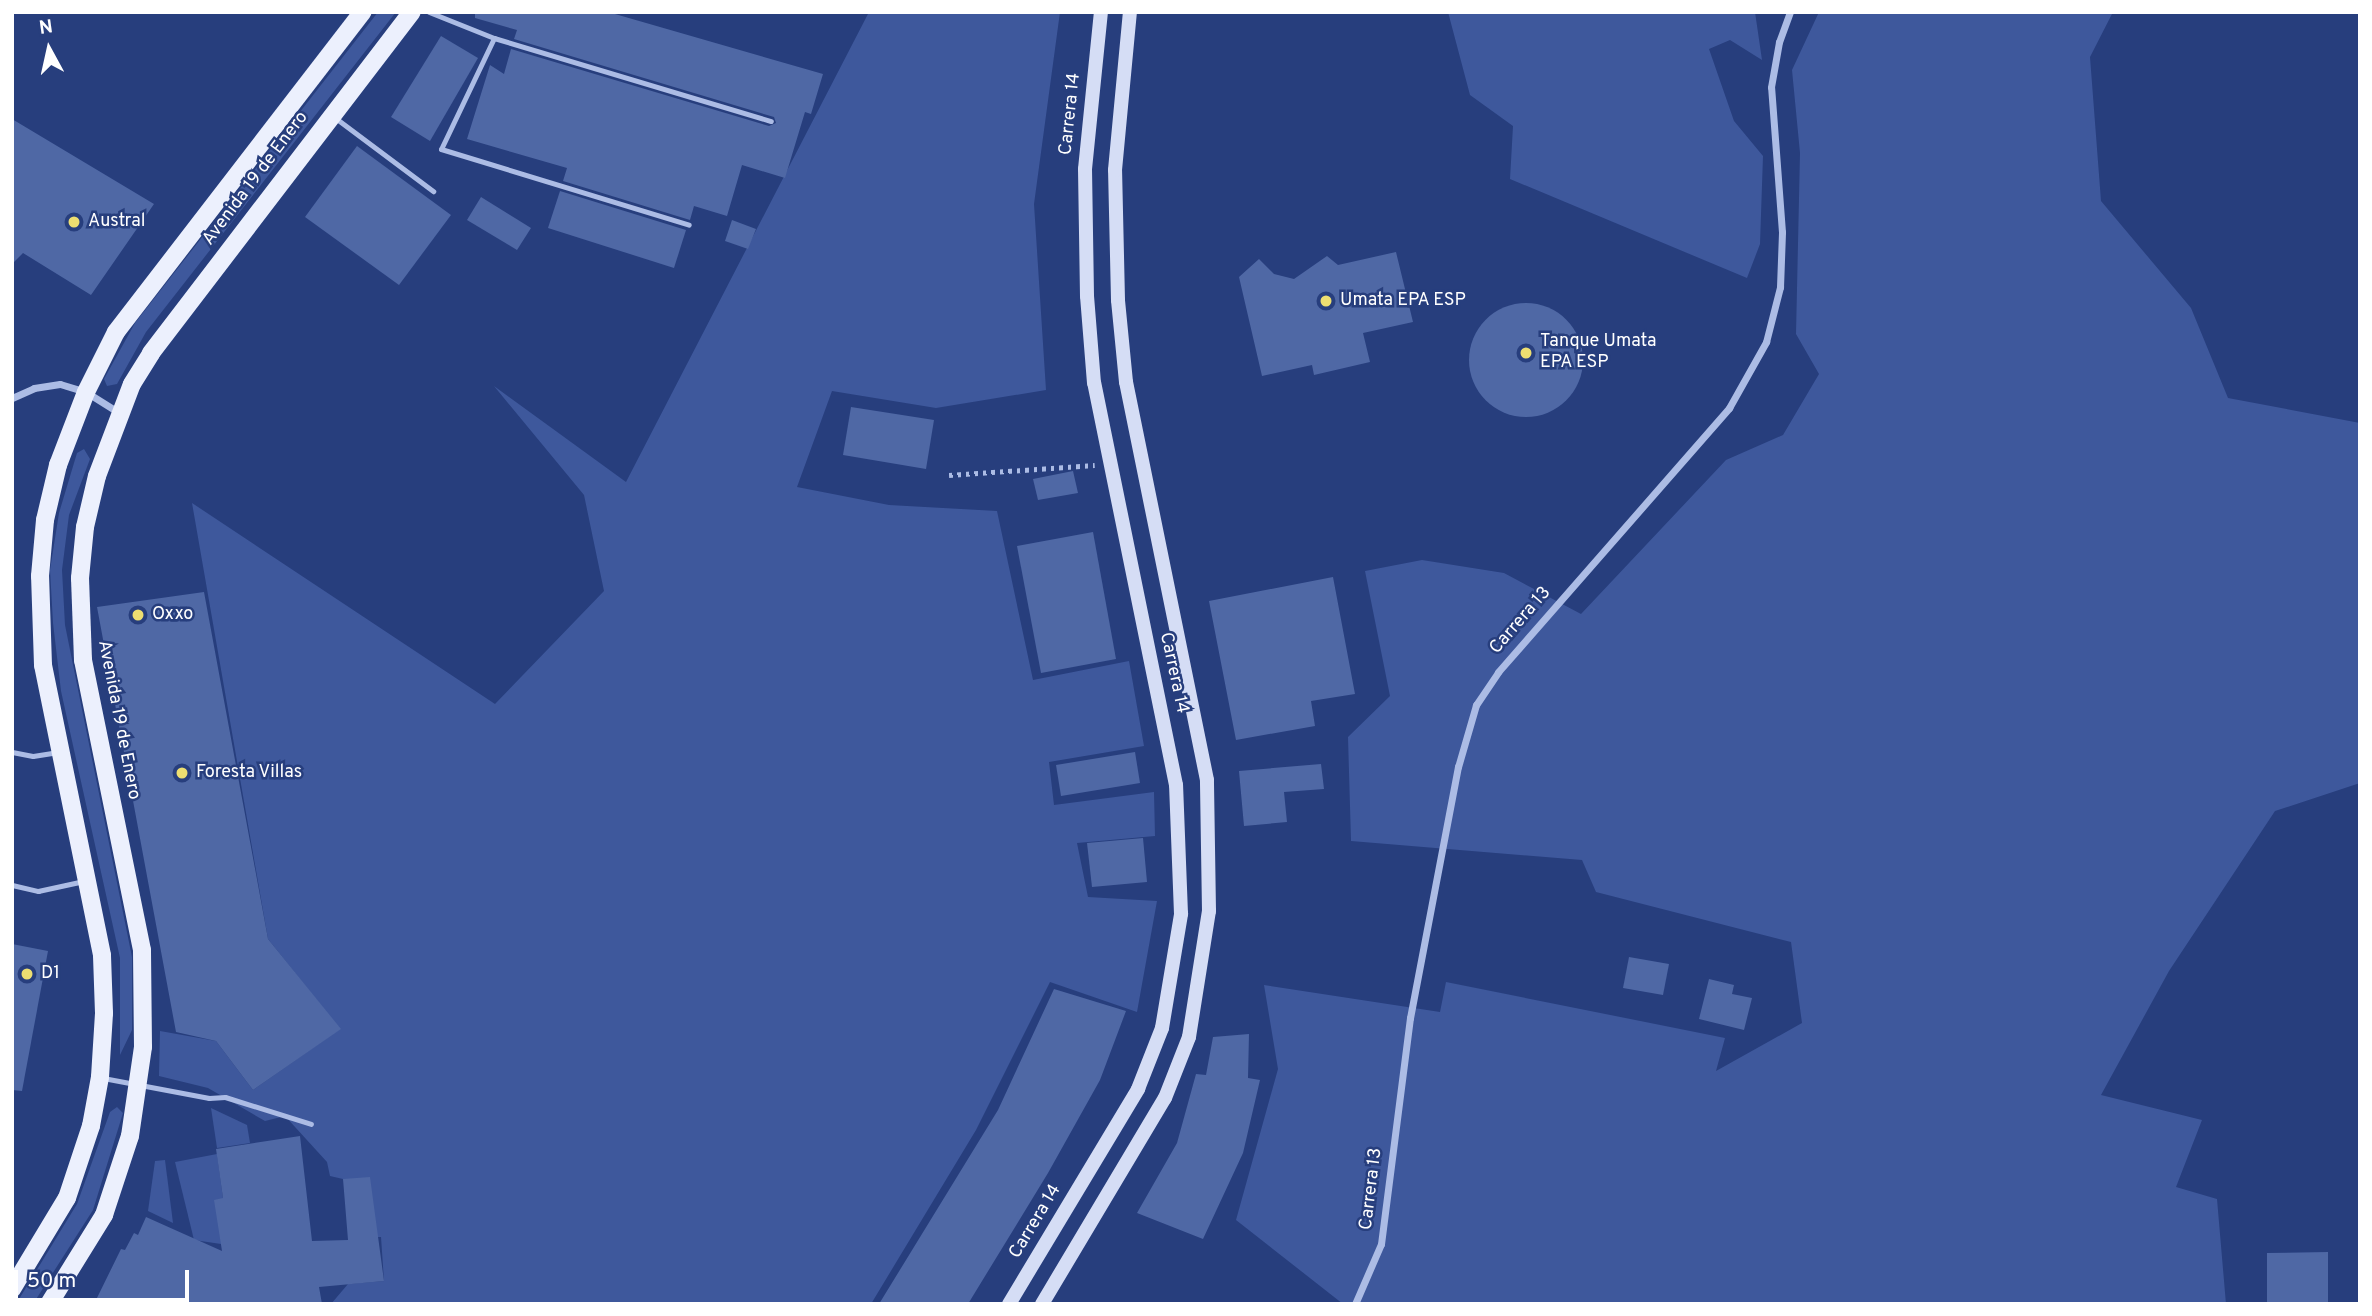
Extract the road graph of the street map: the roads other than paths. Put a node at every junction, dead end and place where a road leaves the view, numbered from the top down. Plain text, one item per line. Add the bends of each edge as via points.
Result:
1 (362, 12) edge
2 (412, 12) edge
3 (429, 12) edge
4 (1101, 12) edge
5 (1130, 12) edge
6 (1790, 12) edge
7 (494, 38) junction
8 (331, 116) junction
9 (771, 121) dead end
10 (433, 191) dead end
11 (689, 225) dead end
12 (86, 392) junction
13 (12, 398) edge
14 (119, 414) junction
15 (12, 751) edge
16 (60, 752) junction
17 (88, 880) junction
18 (12, 885) edge
19 (100, 1077) junction
20 (141, 1082) junction
21 (311, 1124) dead end
22 (12, 1289) edge
23 (49, 1304) edge
24 (1009, 1304) edge
25 (1042, 1304) edge
26 (1355, 1304) edge

1 - 12 main road, Avenida 19 de Enero via 116,332
2 - 8 main road, Avenida 19 de Enero
3 - 7 lane
4 - 24 main road, Carrera 14 via 1085,169 1094,383 1176,785 1182,867 1175,965 1162,1028 1138,1089
5 - 25 main road, Carrera 14 via 1115,170 1118,300 1126,382 1207,780 1209,911 1189,1037 1165,1098
6 - 26 street, Carrera 13 via 1771,87 1781,273 1766,342 1728,408 1498,672 1476,705 1458,767 1410,1018 1381,1244
7 - 9 lane
7 - 11 lane via 441,149
8 - 10 lane
8 - 14 main road, Avenida 19 de Enero via 151,353
12 - 13 street via 60,384
12 - 14 street
12 - 16 main road, Avenida 19 de Enero via 58,465 45,520 40,576 43,665
14 - 20 main road, Avenida 19 de Enero via 85,527 79,613 83,660 142,950
15 - 16 lane via 33,756
16 - 17 main road, Avenida 19 de Enero
17 - 18 lane via 38,891
17 - 19 main road, Avenida 19 de Enero via 102,955
19 - 20 lane
19 - 22 main road, Avenida 19 de Enero via 91,1126 67,1198
20 - 21 lane via 209,1098 225,1097
20 - 23 main road, Avenida 19 de Enero via 130,1136 104,1215

